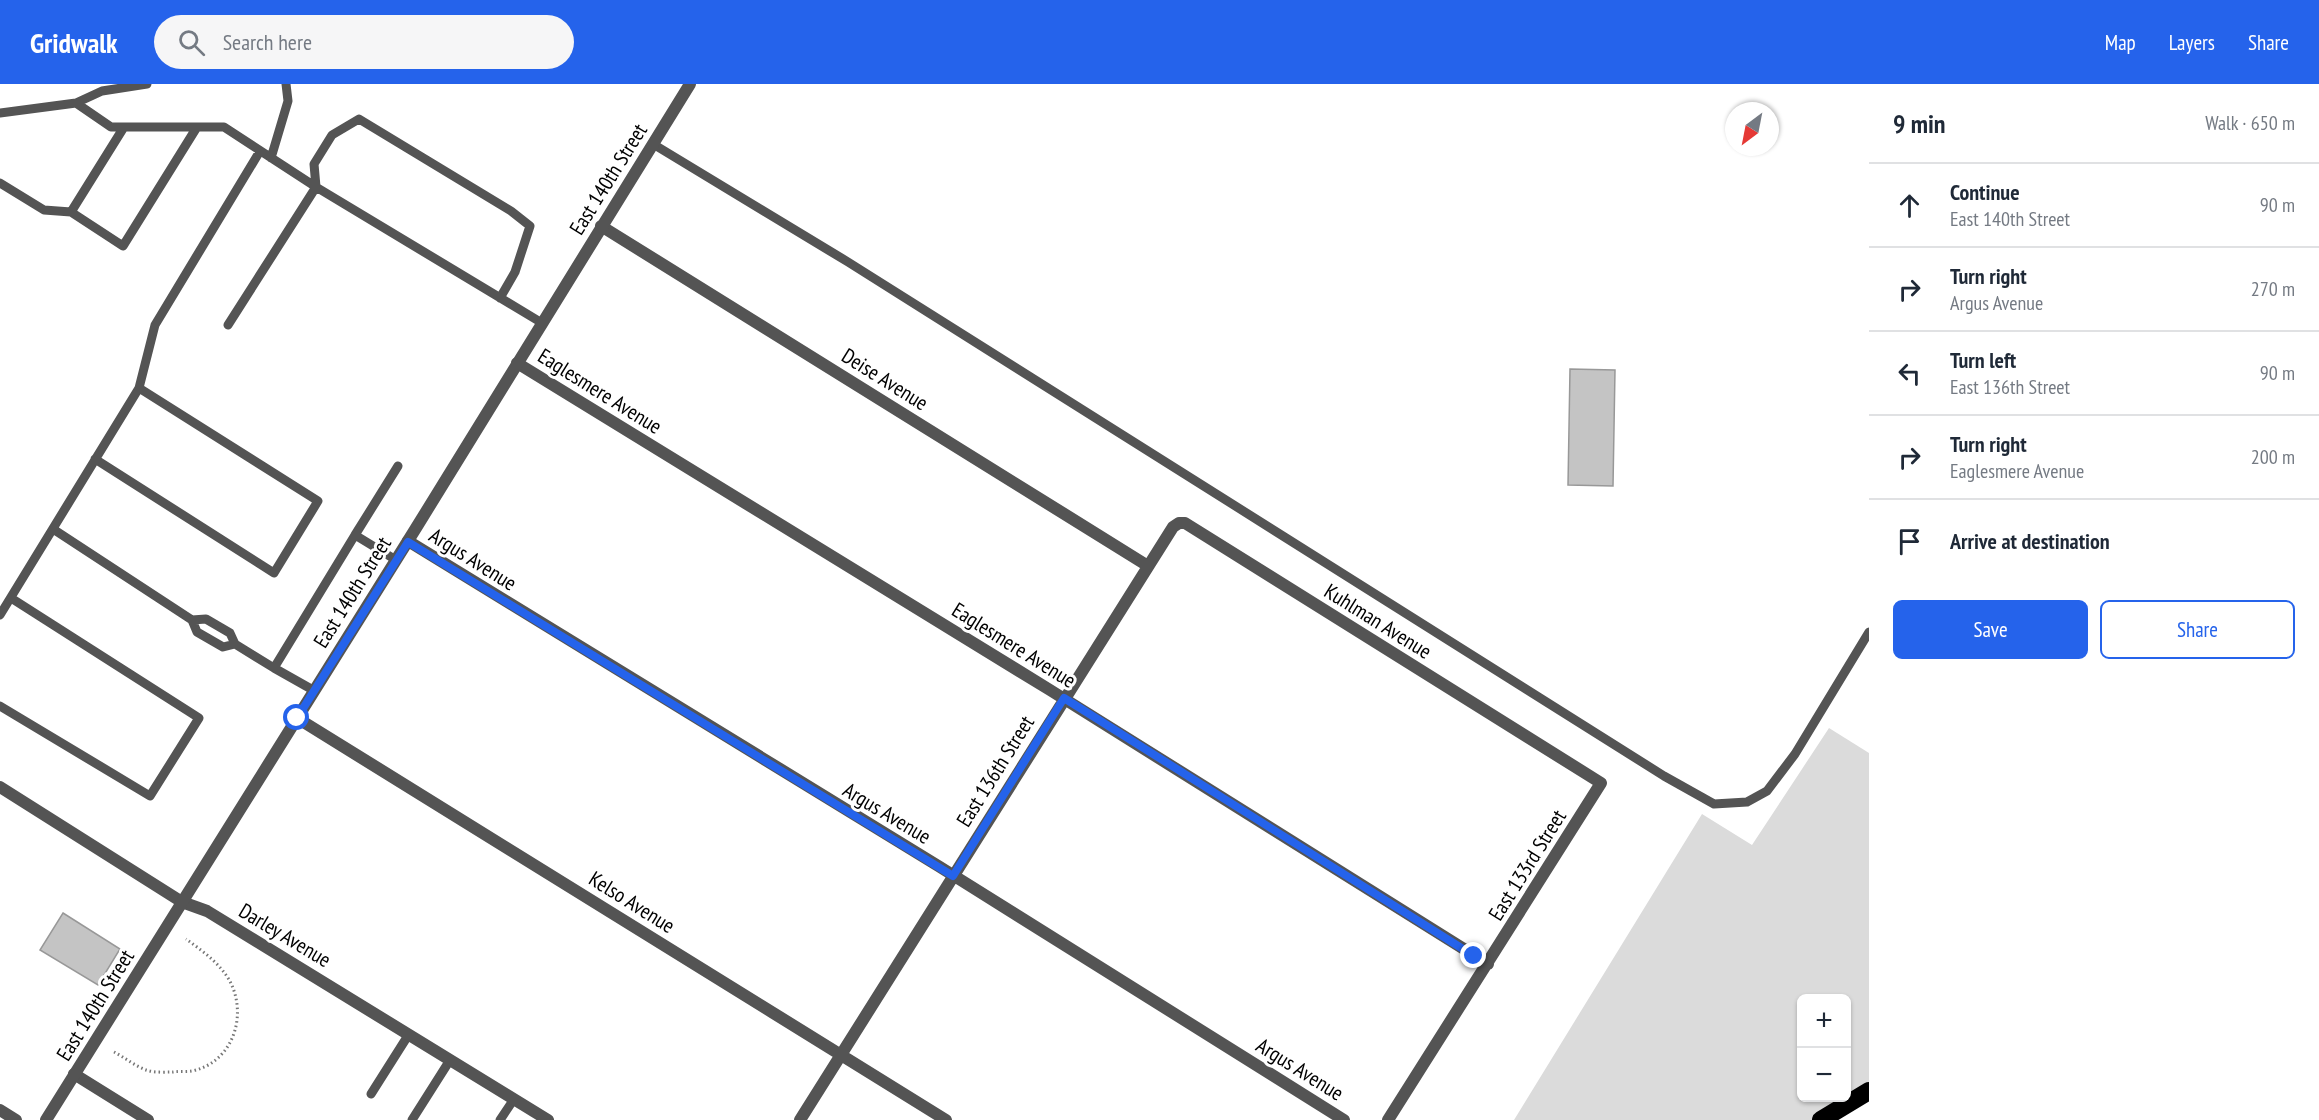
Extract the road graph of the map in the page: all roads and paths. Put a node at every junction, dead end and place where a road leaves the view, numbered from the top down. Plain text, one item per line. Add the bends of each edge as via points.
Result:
1 (147, 84) edge
2 (286, 84) edge
3 (690, 84) edge
4 (76, 104) junction
5 (0, 114) edge
6 (124, 127) junction
7 (197, 127) junction
8 (653, 144) junction
9 (260, 151) junction
10 (271, 158) junction
11 (0, 183) edge
12 (316, 187) junction
13 (71, 212) junction
14 (601, 226) junction
15 (500, 298) junction
16 (542, 323) junction
17 (228, 325) dead end
18 (518, 363) junction
19 (139, 388) junction
20 (95, 459) junction
21 (398, 466) dead end
22 (53, 529) junction
23 (355, 535) junction
24 (408, 542) junction
25 (396, 560) junction
26 (1148, 566) junction
27 (11, 598) junction
28 (0, 615) edge
29 (192, 620) junction
30 (1869, 632) edge
31 (235, 644) junction
32 (274, 668) junction
33 (313, 690) junction
34 (1064, 698) junction
35 (0, 706) edge
36 (297, 718) junction
37 (1601, 783) joint
38 (0, 788) edge
39 (953, 876) junction
40 (182, 902) junction
41 (186, 939) dead end
42 (1488, 964) junction
43 (409, 1034) junction
44 (114, 1052) dead end
45 (841, 1055) junction
46 (450, 1060) junction
47 (74, 1074) junction
48 (1869, 1091) edge
49 (371, 1094) dead end
50 (514, 1099) junction
51 (0, 1110) edge
52 (16, 1120) edge
53 (46, 1120) edge
54 (148, 1120) edge
55 (412, 1120) edge
56 (500, 1120) edge
57 (548, 1120) edge
58 (800, 1120) edge
59 (946, 1120) edge
60 (1344, 1120) edge
61 (1388, 1120) edge
62 (1821, 1120) edge

1 - 4 lane via 102,91
2 - 10 lane via 288,101
3 - 8 street, East 140th Street
4 - 5 lane
4 - 6 lane via 111,127
6 - 7 lane
6 - 13 lane
7 - 9 lane via 224,127
7 - 13 lane via 123,246
8 - 14 street, East 140th Street
8 - 30 lane via 848,262 1664,777 1714,804 1747,802 1767,791 1795,754
9 - 10 lane
9 - 19 lane via 155,325
10 - 12 lane
11 - 13 lane via 44,210
12 - 15 lane
12 - 15 lane via 314,164 332,135 359,119 530,226
12 - 17 lane
14 - 16 street, East 140th Street
14 - 26 street, Deise Avenue
15 - 16 lane
16 - 18 street, East 140th Street
18 - 24 street, East 140th Street
18 - 34 street, Eaglesmere Avenue
19 - 20 lane
19 - 20 lane via 318,501 274,573
20 - 22 lane
21 - 23 lane
22 - 27 lane
22 - 29 lane
23 - 25 lane
23 - 32 lane
24 - 25 street, East 140th Street
24 - 39 street, Argus Avenue
25 - 33 street, East 140th Street
26 - 34 street, East 136th Street
26 - 37 street, Kuhlman Avenue via 1173,527 1185,523
27 - 28 lane
27 - 35 lane via 199,718 150,796
29 - 31 lane via 206,619 230,633
29 - 31 lane via 197,632 223,647
31 - 32 lane
32 - 33 lane
33 - 36 street, East 140th Street
34 - 39 street, East 136th Street
34 - 42 street, Eaglesmere Avenue
36 - 40 street, East 140th Street
36 - 45 street, Kelso Avenue
37 - 42 street, East 133rd Street
38 - 40 street, Darley Avenue
39 - 45 street, East 136th Street
39 - 60 street, Argus Avenue
40 - 43 street, Darley Avenue via 207,911
40 - 47 street, East 140th Street
41 - 44 path via 220,967 233,987 239,1010 228,1047 213,1062 193,1071 147,1070
42 - 61 street, East 133rd Street
43 - 46 street, Darley Avenue
43 - 49 lane
45 - 58 street, East 136th Street
45 - 59 street, Kelso Avenue
46 - 50 street, Darley Avenue
46 - 55 lane
47 - 53 street, East 140th Street
47 - 54 street
48 - 62 highway
50 - 56 lane
50 - 57 street, Darley Avenue
51 - 52 street

